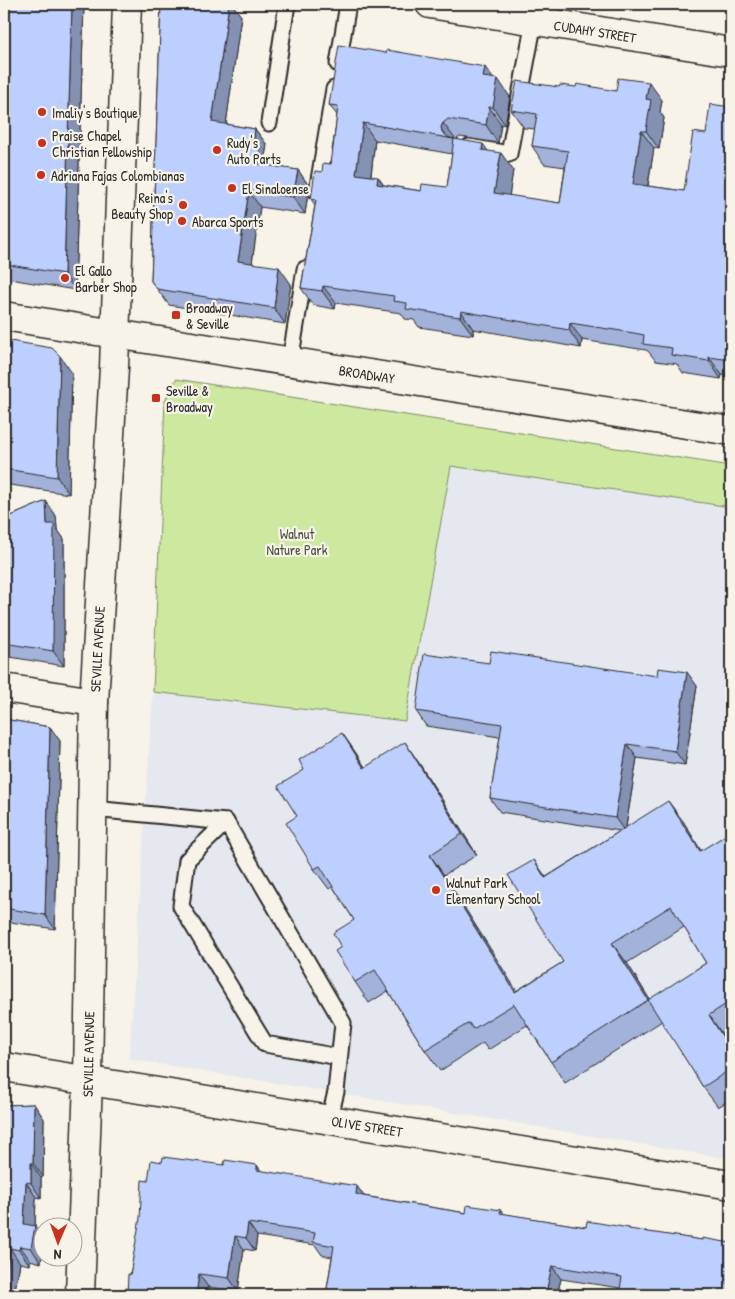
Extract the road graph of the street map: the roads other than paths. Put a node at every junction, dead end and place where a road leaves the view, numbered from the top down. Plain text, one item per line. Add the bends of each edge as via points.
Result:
1 (128, 4) edge
2 (287, 4) edge
3 (348, 4) edge
4 (430, 4) edge
5 (534, 21) junction
6 (731, 52) edge
7 (269, 123) dead end
8 (462, 146) edge
9 (315, 207) edge
10 (307, 255) edge
11 (4, 316) edge
12 (115, 334) junction
13 (290, 362) junction
14 (731, 431) edge
15 (4, 688) edge
16 (94, 702) junction
17 (92, 809) junction
18 (226, 822) junction
19 (339, 1057) junction
20 (4, 1067) edge
21 (88, 1081) junction
22 (329, 1120) junction
23 (731, 1184) edge
24 (80, 1295) edge

1 - 12 street, SEVILLE AVENUE
2 - 7 lane
3 - 9 lane
4 - 5 street, CUDAHY STREET
5 - 6 street, CUDAHY STREET
5 - 8 lane via 509,154
10 - 13 lane
11 - 12 street, BROADWAY
12 - 13 street, BROADWAY
12 - 16 street, SEVILLE AVENUE
13 - 14 street, BROADWAY
15 - 16 street
16 - 17 street, SEVILLE AVENUE
17 - 18 lane
17 - 21 street, SEVILLE AVENUE
18 - 19 lane via 343,1024
18 - 19 lane via 187,860 181,906 264,1044
19 - 22 lane via 336,1092
20 - 21 street, OLIVE STREET
21 - 22 street, OLIVE STREET
21 - 24 street, SEVILLE AVENUE
22 - 23 street, OLIVE STREET

